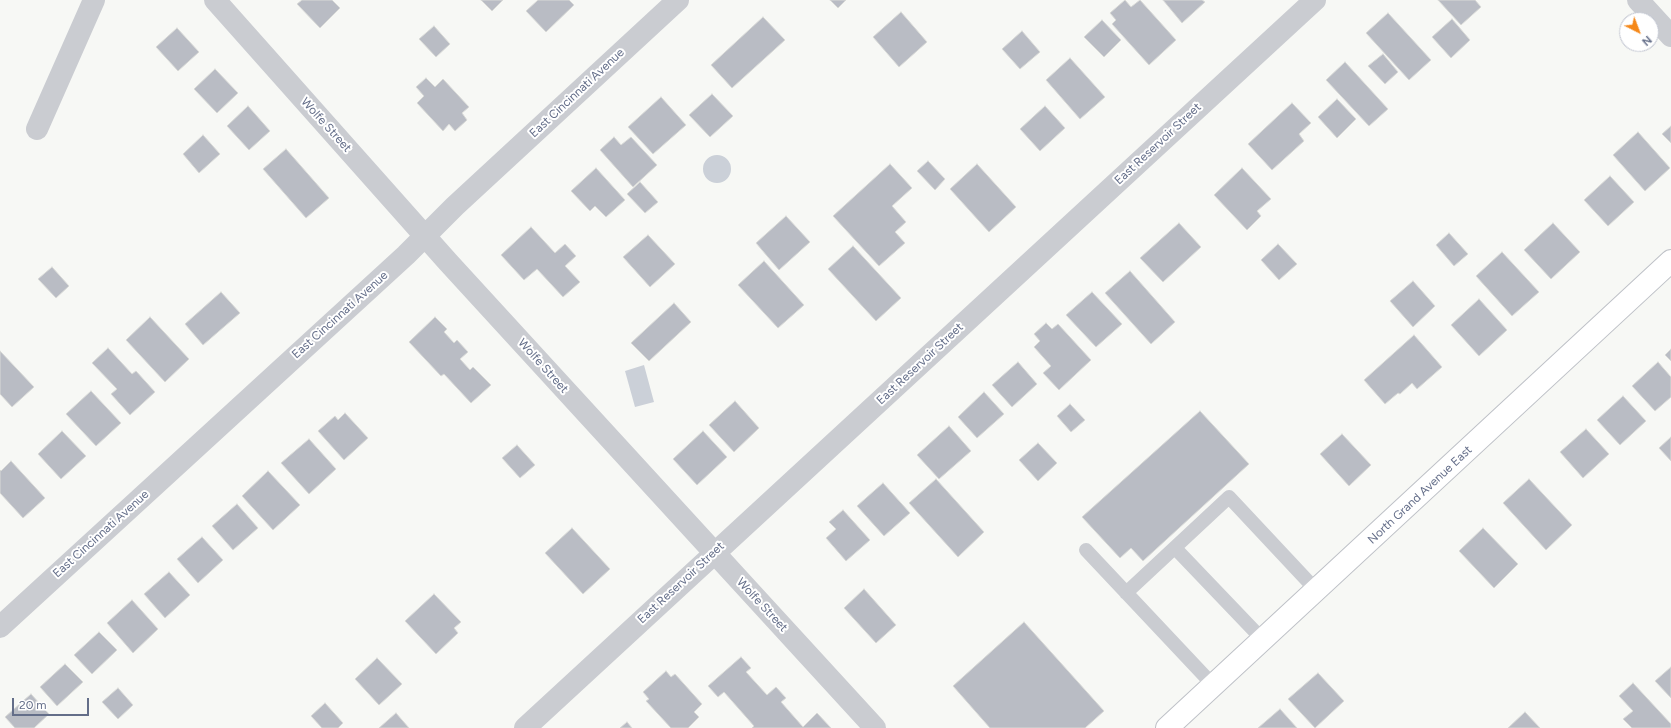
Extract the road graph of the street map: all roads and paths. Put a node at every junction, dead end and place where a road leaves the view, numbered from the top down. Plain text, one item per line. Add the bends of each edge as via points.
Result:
1 (94, 0) edge
2 (215, 0) edge
3 (678, 0) edge
4 (1315, 0) edge
5 (1638, 0) edge
6 (1671, 36) edge
7 (37, 129) dead end
8 (425, 237) junction
9 (1671, 261) edge
10 (1175, 548) junction
11 (1086, 550) dead end
12 (714, 554) junction
13 (1316, 591) junction
14 (1126, 593) junction
15 (0, 626) edge
16 (1263, 640) junction
17 (1214, 686) junction
18 (525, 728) edge
19 (875, 728) edge
20 (1168, 728) edge

1 - 7 street
2 - 8 street, Wolfe Street
3 - 8 street, East Cincinnati Avenue
4 - 12 street, East Reservoir Street
5 - 6 street
8 - 12 street, Wolfe Street
8 - 15 street, East Cincinnati Avenue
9 - 13 street, North Grand Avenue East
10 - 13 lane via 1228,497
10 - 14 lane
10 - 16 lane
11 - 14 lane
12 - 18 street, East Reservoir Street
12 - 19 street, Wolfe Street
13 - 16 street, North Grand Avenue East
14 - 17 lane
16 - 17 street, North Grand Avenue East
17 - 20 street, North Grand Avenue East

